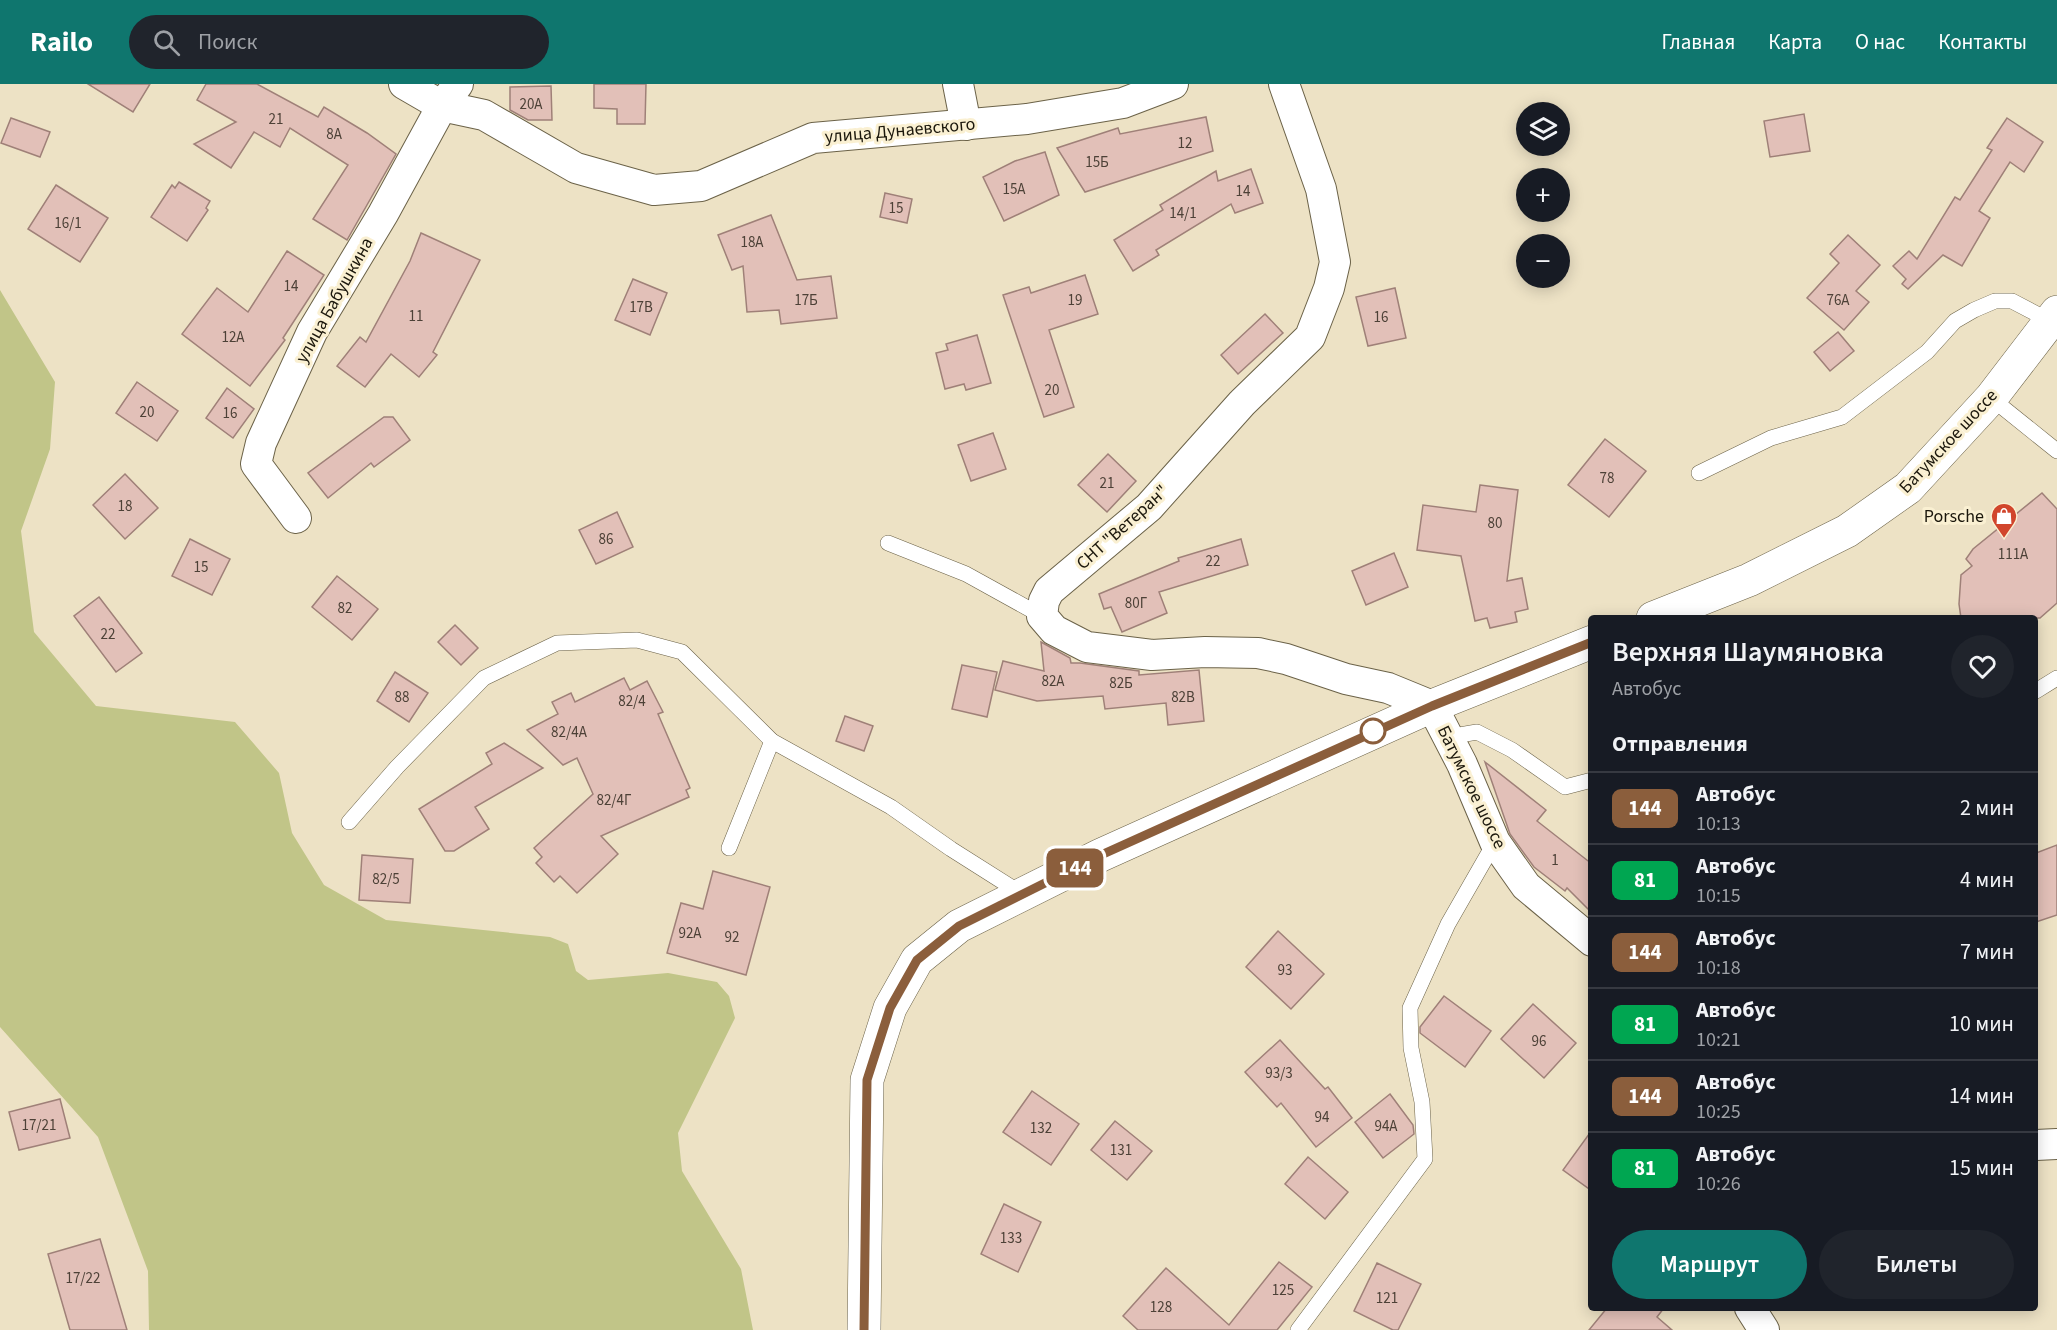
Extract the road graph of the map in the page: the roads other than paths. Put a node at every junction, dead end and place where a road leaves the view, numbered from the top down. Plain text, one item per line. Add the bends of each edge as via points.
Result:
1 (404, 84) edge
2 (958, 84) edge
3 (1173, 84) edge
4 (1284, 84) edge
5 (450, 95) edge
6 (966, 125) junction
7 (2053, 316) edge
8 (1991, 398) junction
9 (2057, 451) edge
10 (1699, 473) dead end
11 (296, 518) dead end
12 (888, 543) dead end
13 (1661, 615) edge
14 (1042, 616) junction
15 (1588, 644) edge
16 (2057, 678) edge
17 (2038, 690) edge
18 (1432, 706) junction
19 (1448, 737) junction
20 (772, 741) junction
21 (1588, 781) edge
22 (349, 822) dead end
23 (1495, 842) junction
24 (729, 848) dead end
25 (1022, 894) junction
26 (1588, 938) edge
27 (2057, 1144) edge
28 (2038, 1145) edge
29 (1752, 1311) edge
30 (864, 1330) edge
31 (1298, 1330) edge
32 (1764, 1330) edge

1 - 5 street, улица Дунаевского
2 - 6 street
3 - 6 street, улица Дунаевского via 1123,103
4 - 14 street, СНТ "Ветеран" via 1321,189 1335,262 1310,337 1242,403 1149,507 1049,591
5 - 6 street, улица Дунаевского via 576,168 654,190 701,186 813,138
5 - 11 street, улица Бабушкина via 312,332 261,443 256,464
7 - 8 highway, Батумское шоссе
7 - 10 lane via 2012,300 1995,301 1974,310 1955,321 1927,352 1842,417 1771,438
8 - 9 lane
8 - 13 highway, Батумское шоссе via 1908,488 1847,531 1749,580
12 - 14 lane via 966,574
14 - 18 street via 1054,630 1087,647 1152,655 1258,653 1388,688
15 - 18 highway, Батумское шоссе
16 - 17 lane
18 - 19 street, Батумское шоссе
18 - 25 highway, Батумское шоссе
19 - 21 lane via 1477,732 1512,750 1565,787
19 - 23 street, Батумское шоссе
20 - 22 lane via 682,652 637,640 557,643 484,678
20 - 24 lane
20 - 25 lane via 891,807
23 - 26 street, Батумское шоссе via 1526,886
23 - 31 lane via 1448,924 1410,1008 1425,1159
25 - 30 highway, Батумское шоссе via 959,926 917,960 890,1008 867,1080
27 - 28 street
29 - 32 street

